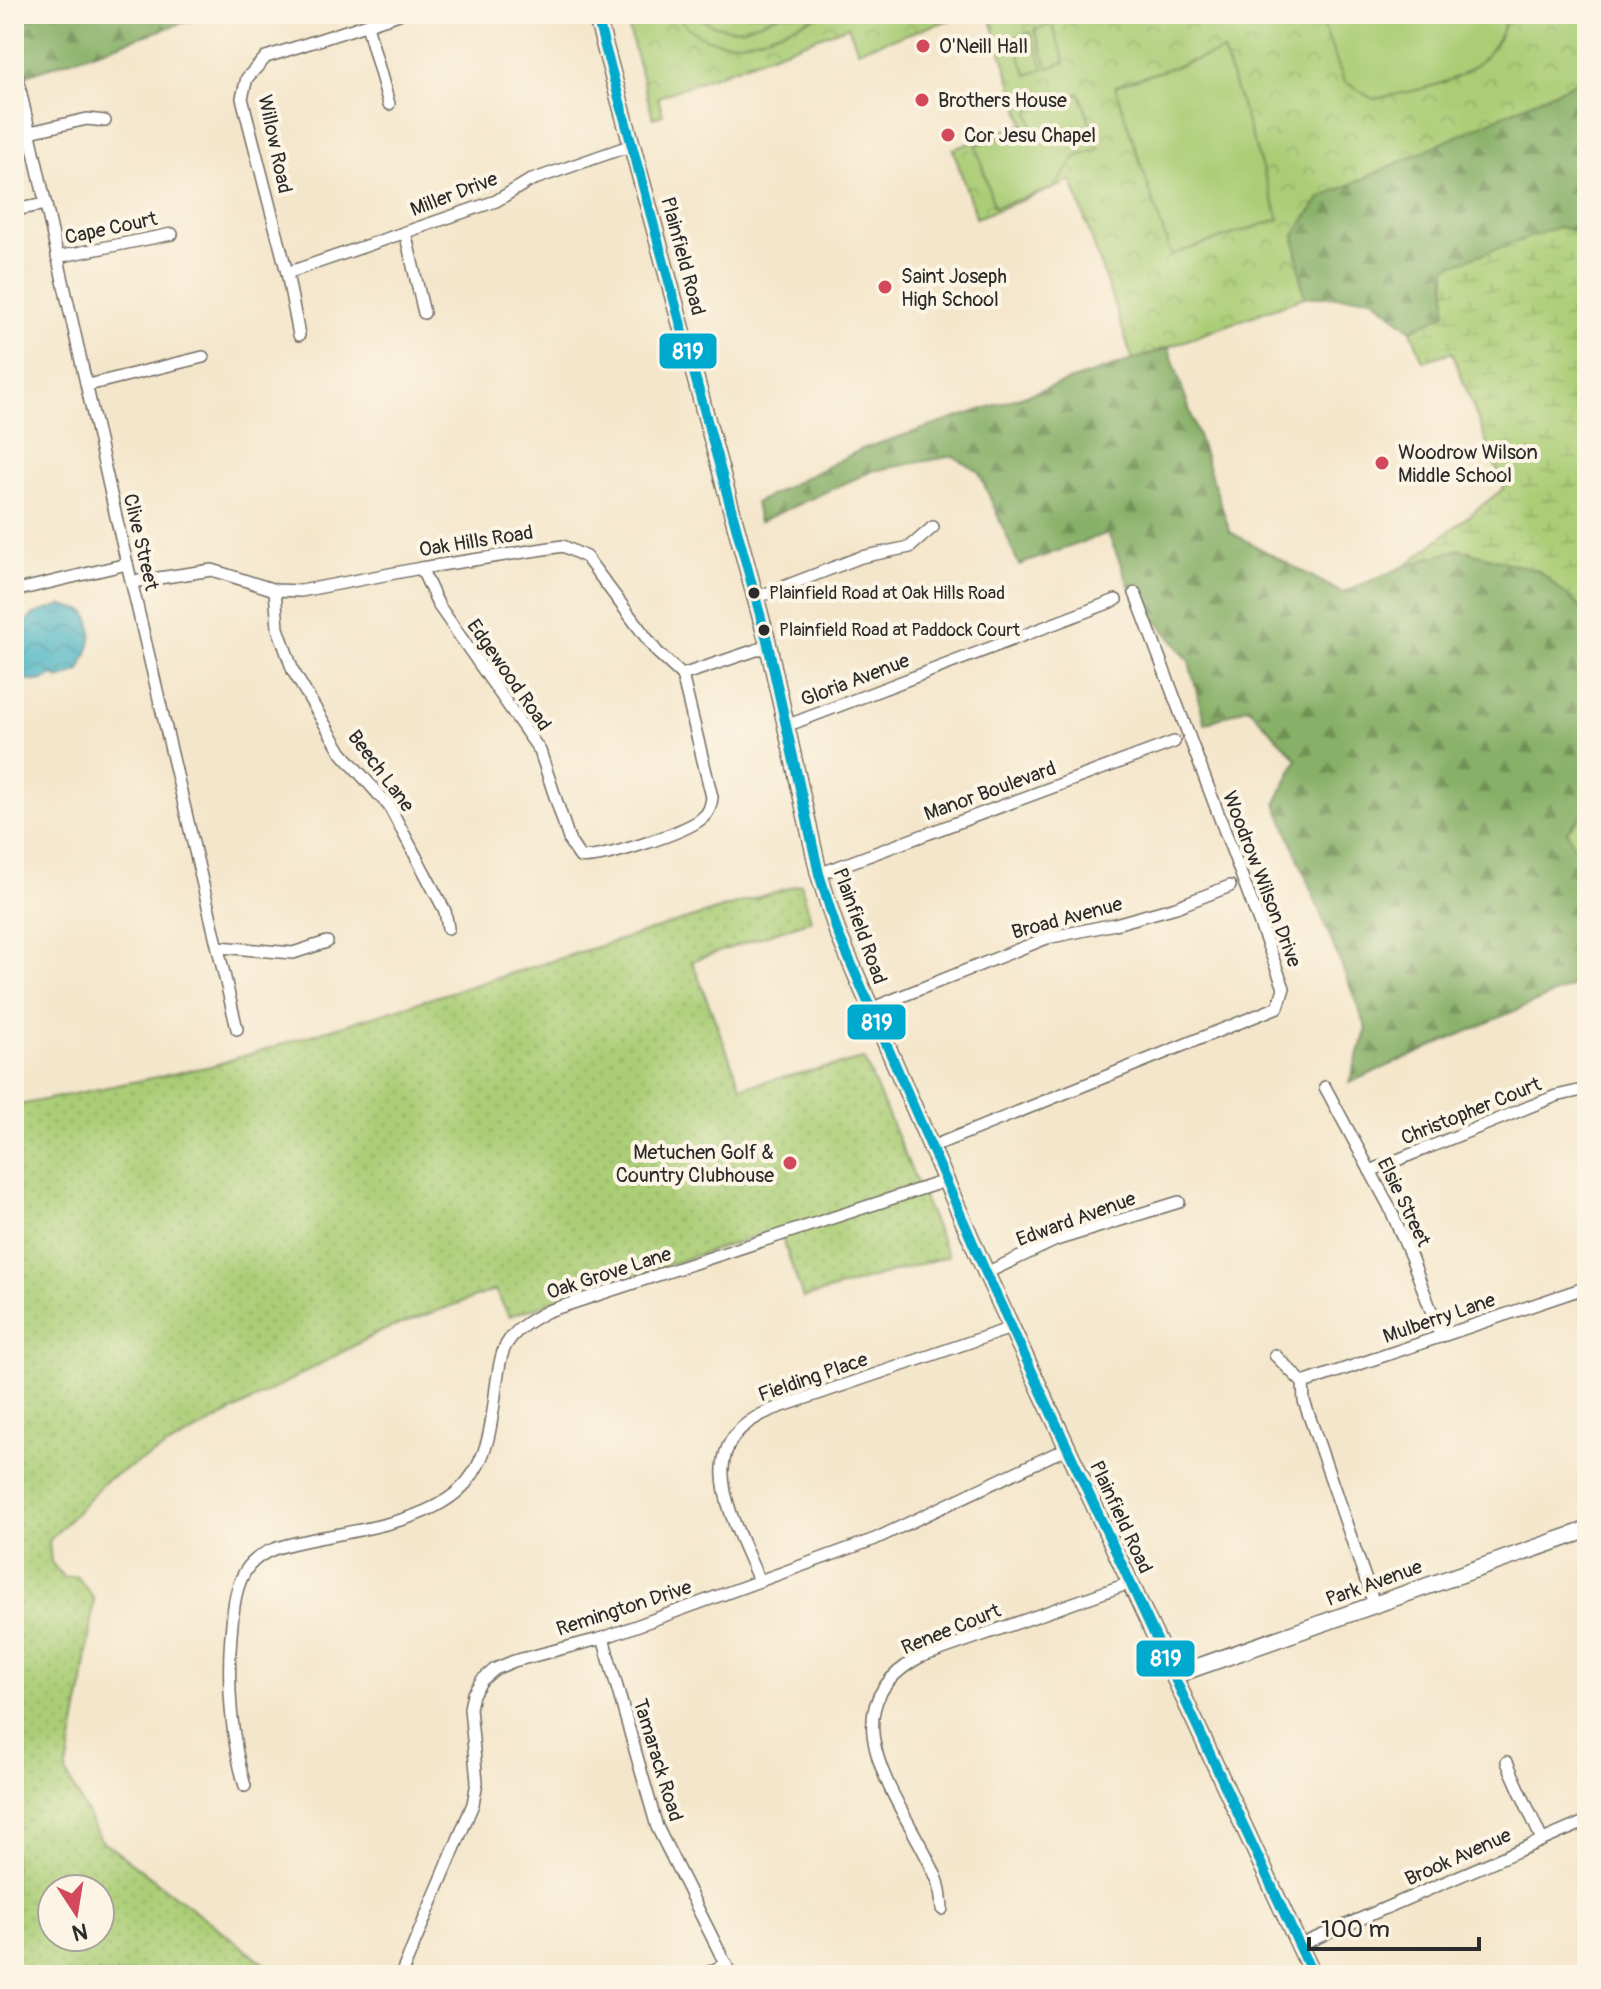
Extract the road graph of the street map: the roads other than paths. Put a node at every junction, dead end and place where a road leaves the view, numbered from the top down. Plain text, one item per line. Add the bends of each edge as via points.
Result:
1 (399, 14) edge
2 (596, 14) edge
3 (367, 25) junction
4 (14, 63) edge
5 (389, 104) dead end
6 (105, 121) dead end
7 (30, 132) junction
8 (632, 145) junction
9 (46, 204) junction
10 (14, 210) edge
11 (405, 232) junction
12 (172, 234) dead end
13 (57, 257) junction
14 (287, 273) junction
15 (424, 313) dead end
16 (299, 335) dead end
17 (203, 357) dead end
18 (88, 385) junction
19 (933, 527) dead end
20 (127, 564) junction
21 (421, 568) junction
22 (132, 582) junction
23 (275, 590) junction
24 (14, 591) edge
25 (1135, 593) dead end
26 (755, 598) junction
27 (1116, 600) dead end
28 (768, 646) junction
29 (682, 675) junction
30 (786, 726) junction
31 (1174, 742) dead end
32 (819, 874) junction
33 (1230, 886) dead end
34 (448, 928) dead end
35 (327, 942) dead end
36 (219, 947) junction
37 (870, 1009) junction
38 (237, 1029) dead end
39 (1325, 1087) dead end
40 (1587, 1089) edge
41 (931, 1147) junction
42 (1370, 1171) junction
43 (945, 1181) junction
44 (1179, 1202) dead end
45 (986, 1273) junction
46 (1587, 1287) edge
47 (1011, 1328) junction
48 (1441, 1337) junction
49 (1275, 1355) dead end
50 (1303, 1383) junction
51 (1067, 1448) junction
52 (1587, 1530) edge
53 (759, 1581) junction
54 (1130, 1583) junction
55 (1374, 1604) junction
56 (603, 1638) junction
57 (1175, 1675) junction
58 (1507, 1762) dead end
59 (245, 1786) dead end
60 (1587, 1821) edge
61 (1542, 1840) junction
62 (942, 1909) dead end
63 (1300, 1945) junction
64 (728, 1969) edge
65 (401, 1975) edge
66 (703, 1975) edge
67 (1313, 1975) edge

1 - 3 street, Willow Road
2 - 8 street, Plainfield Road
3 - 5 street
3 - 14 street, Willow Road via 266,57 247,78 242,98
4 - 7 street, Clive Street
6 - 7 street via 87,119
7 - 9 street, Clive Street
8 - 11 street, Miller Drive
8 - 26 street, Plainfield Road
9 - 10 street
9 - 13 street, Clive Street
11 - 14 street, Miller Drive
11 - 15 street
12 - 13 street, Cape Court
13 - 18 street, Clive Street
14 - 16 street, Willow Road
17 - 18 street
18 - 20 street, Clive Street
19 - 26 street via 910,547 861,557
20 - 22 street, Clive Street
20 - 24 street
21 - 23 street, Oak Hills Road via 301,591
21 - 29 street, Oak Hills Road via 548,547 575,550 595,568 657,652
21 - 29 street, Edgewood Road via 439,606 540,751 570,842 580,857 604,856 693,824 710,810 712,797
22 - 23 street, Oak Hills Road via 212,570
22 - 36 street, Clive Street
23 - 34 street, Beech Lane via 278,628 293,671 342,753 389,806 445,911
25 - 41 street, Woodrow Wilson Drive via 1284,988 1278,1007
26 - 28 street, Plainfield Road
27 - 30 street, Gloria Avenue
28 - 29 street
28 - 30 street, Plainfield Road
30 - 32 street, Plainfield Road
31 - 32 street, Manor Boulevard
32 - 37 street, Plainfield Road
33 - 37 street, Broad Avenue via 1161,912 1047,938
35 - 36 street via 293,953
36 - 38 street, Clive Street
37 - 41 street, Plainfield Road
39 - 42 street, Elsie Street
40 - 42 street, Christopher Court via 1556,1096
41 - 43 street, Plainfield Road
42 - 48 street, Elsie Street
43 - 45 street, Plainfield Road
43 - 59 street, Oak Grove Lane via 527,1322 506,1345 482,1459 463,1487 411,1516 275,1548 248,1567 236,1597 229,1655 237,1759
44 - 45 street, Edward Avenue via 1056,1240
45 - 47 street, Plainfield Road
46 - 48 street, Mulberry Lane
47 - 51 street, Plainfield Road
47 - 53 street, Fielding Place via 745,1422 729,1445 722,1480
48 - 50 street, Mulberry Lane
49 - 50 street
50 - 55 street via 1304,1401
51 - 53 street, Remington Drive via 875,1539
51 - 54 street, Plainfield Road
52 - 55 street, Park Avenue
53 - 56 street, Remington Drive
54 - 57 street, Plainfield Road
54 - 62 street, Renee Court via 920,1657 883,1685 872,1724 874,1749 938,1882
55 - 57 street, Park Avenue
56 - 64 street, Tamarack Road via 657,1827
56 - 65 street, Remington Drive via 495,1669 473,1694 473,1804
57 - 63 street, Plainfield Road
58 - 61 street
60 - 61 street, Brook Avenue
61 - 63 street, Brook Avenue
63 - 67 street, Plainfield Road
64 - 66 street

